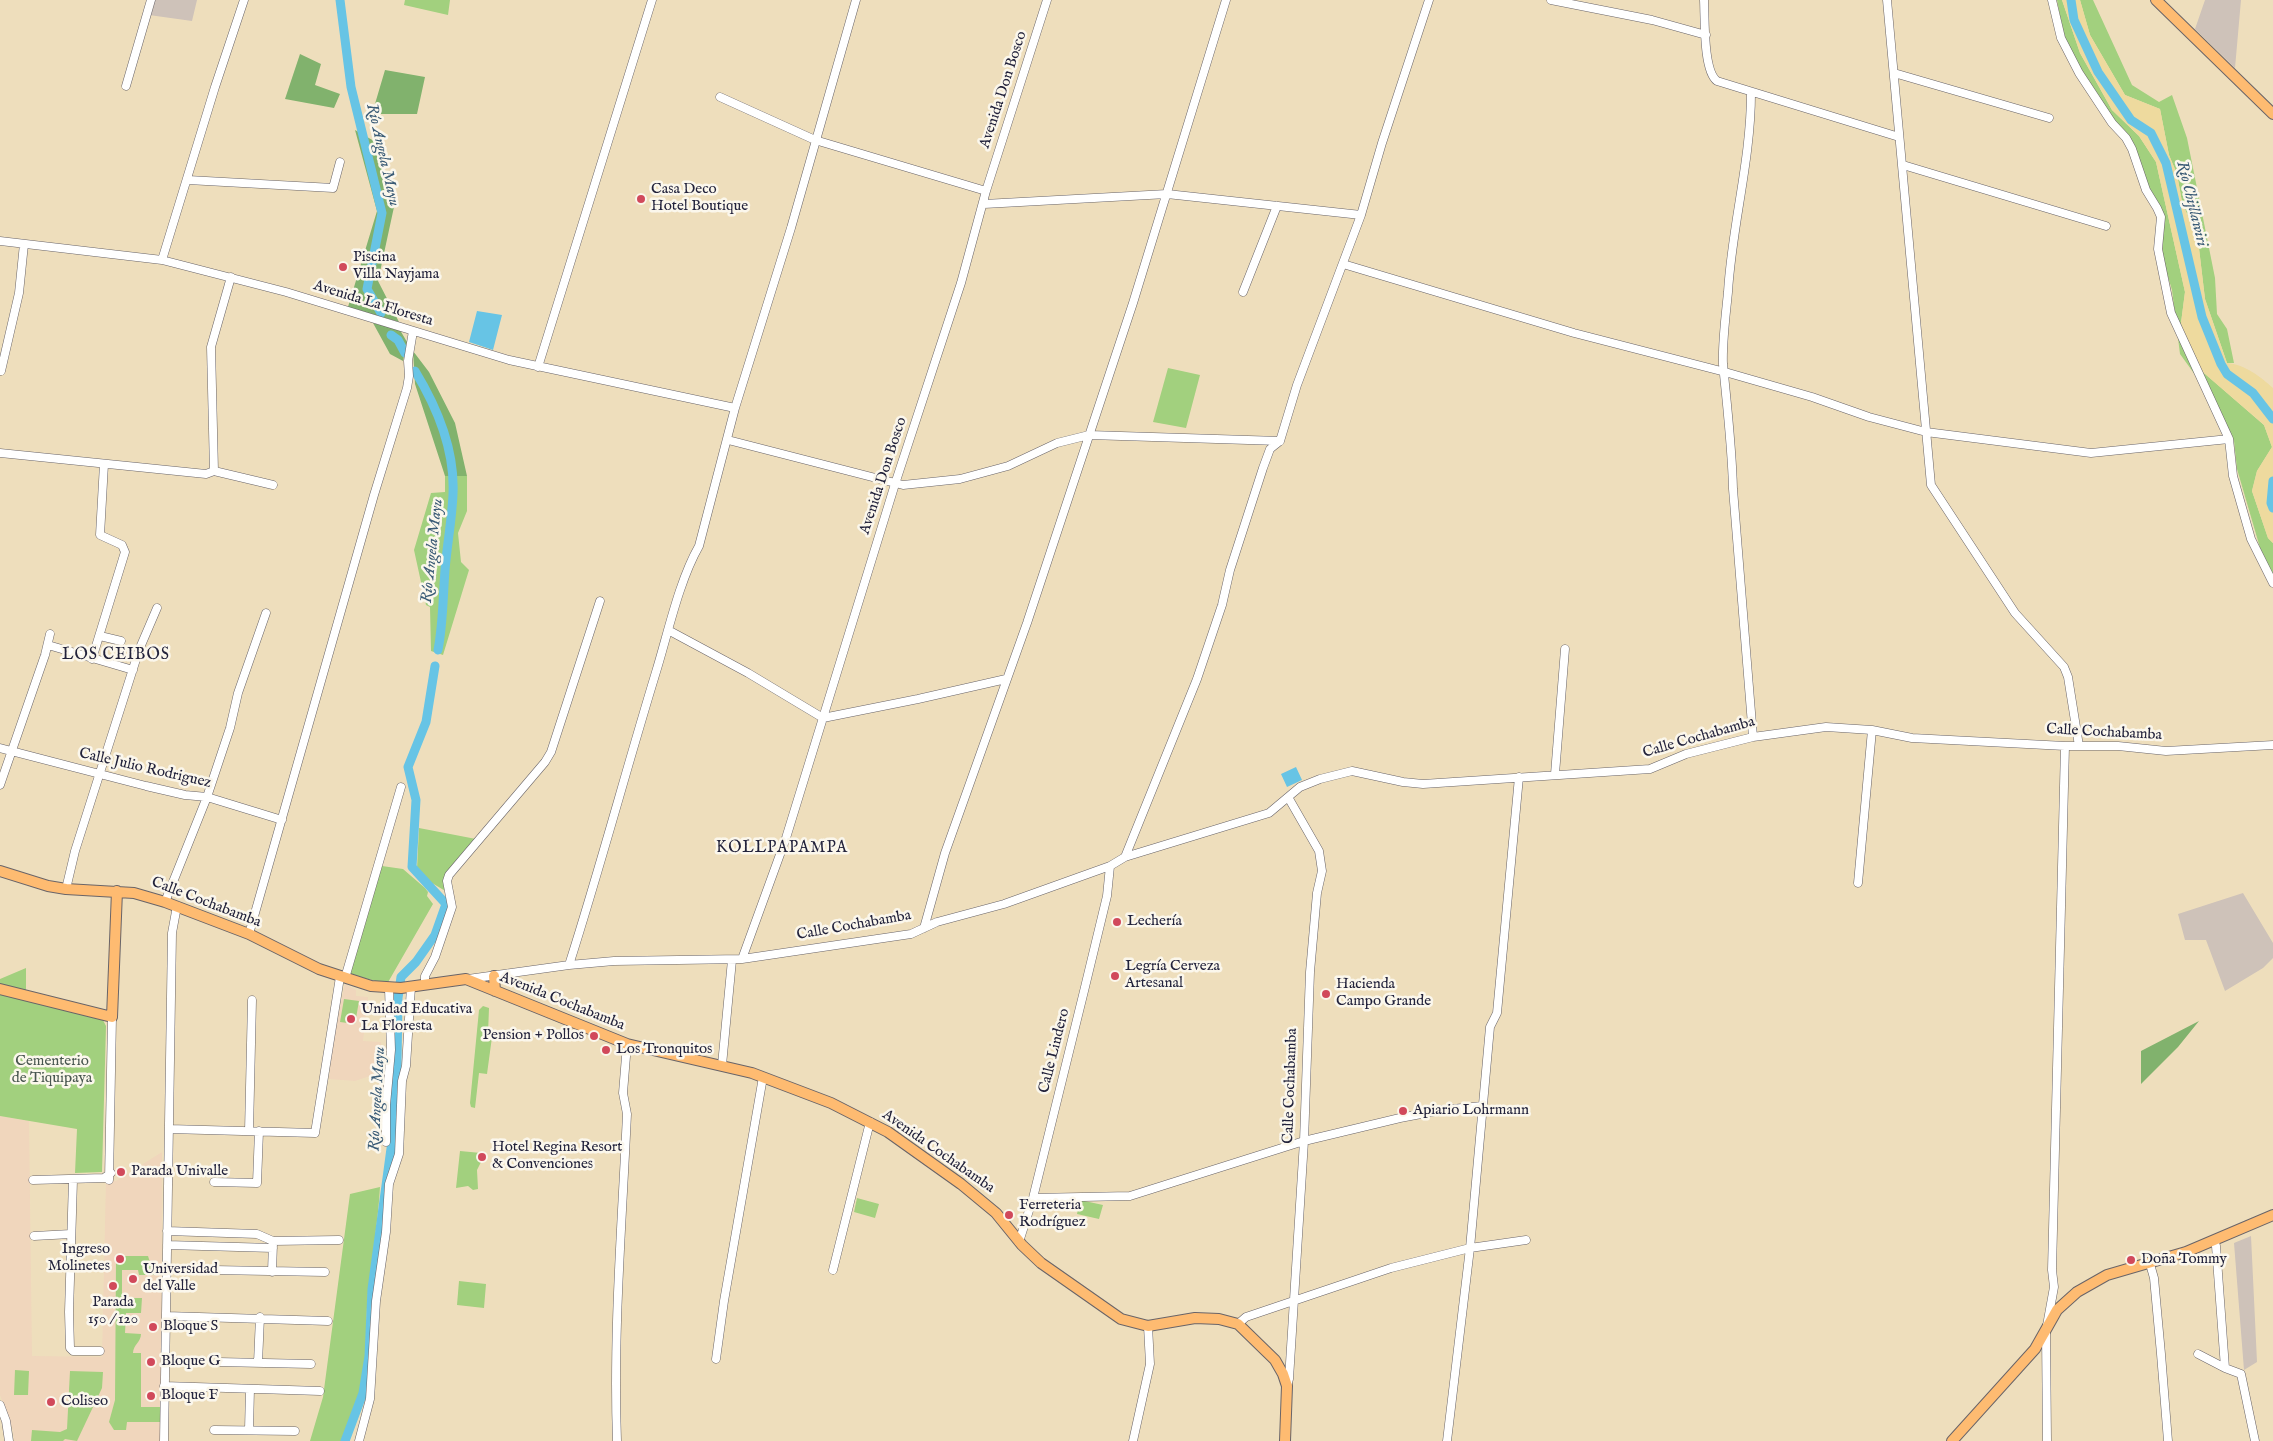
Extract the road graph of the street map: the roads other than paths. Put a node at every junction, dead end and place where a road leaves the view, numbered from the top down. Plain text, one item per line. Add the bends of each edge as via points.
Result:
1 (151, 0) edge
2 (244, 0) edge
3 (652, 0) edge
4 (856, 0) edge
5 (1047, 0) edge
6 (1226, 0) edge
7 (1429, 0) edge
8 (1551, 0) edge
9 (1704, 0) edge
10 (1888, 0) edge
11 (2052, 0) edge
12 (2156, 0) edge
13 (1706, 35) junction
14 (1894, 73) junction
15 (126, 86) dead end
16 (1752, 93) junction
17 (720, 97) dead end
18 (2273, 114) edge
19 (2049, 118) dead end
20 (1899, 137) junction
21 (815, 140) junction
22 (340, 162) dead end
23 (1903, 165) junction
24 (188, 180) junction
25 (986, 191) junction
26 (1167, 194) junction
27 (984, 204) junction
28 (1277, 206) junction
29 (1361, 215) junction
30 (2106, 226) dead end
31 (0, 241) edge
32 (24, 244) junction
33 (162, 260) junction
34 (1343, 264) junction
35 (231, 277) junction
36 (1243, 292) dead end
37 (413, 331) junction
38 (538, 366) junction
39 (1, 371) dead end
40 (1725, 372) junction
41 (735, 408) junction
42 (1926, 432) junction
43 (1089, 436) junction
44 (2229, 439) junction
45 (728, 440) junction
46 (1280, 441) junction
47 (0, 453) edge
48 (104, 464) junction
49 (214, 471) junction
50 (895, 484) junction
51 (273, 485) dead end
52 (2273, 583) edge
53 (600, 602) dead end
54 (158, 608) dead end
55 (266, 613) dead end
56 (668, 630) junction
57 (50, 634) dead end
58 (100, 636) junction
59 (121, 641) dead end
60 (48, 645) junction
61 (1565, 649) dead end
62 (92, 659) junction
63 (134, 670) junction
64 (1006, 679) junction
65 (823, 718) junction
66 (1872, 730) junction
67 (1752, 737) junction
68 (2273, 745) edge
69 (2065, 746) junction
70 (2079, 746) junction
71 (0, 748) edge
72 (11, 750) junction
73 (101, 774) junction
74 (1555, 774) junction
75 (1519, 777) junction
76 (0, 785) edge
77 (401, 787) dead end
78 (207, 797) junction
79 (1288, 797) junction
80 (282, 820) junction
81 (1125, 858) junction
82 (1110, 866) junction
83 (0, 871) edge
84 (1858, 883) dead end
85 (66, 889) junction
86 (117, 891) junction
87 (165, 902) junction
88 (177, 906) junction
89 (924, 928) junction
90 (249, 934) junction
91 (742, 959) junction
92 (732, 960) junction
93 (569, 965) junction
94 (494, 976) junction
95 (343, 977) junction
96 (466, 979) junction
97 (425, 984) junction
98 (399, 988) junction
99 (0, 989) edge
100 (495, 991) junction
101 (252, 1000) dead end
102 (112, 1017) junction
103 (627, 1044) junction
104 (722, 1065) junction
105 (763, 1077) junction
106 (1482, 1106) junction
107 (870, 1122) junction
108 (169, 1129) junction
109 (249, 1131) junction
110 (259, 1131) junction
111 (1304, 1141) junction
112 (386, 1142) dead end
113 (33, 1180) dead end
114 (73, 1180) junction
115 (214, 1182) dead end
116 (1033, 1198) junction
117 (2273, 1215) edge
118 (2273, 1222) edge
119 (167, 1231) junction
120 (71, 1234) junction
121 (34, 1236) dead end
122 (339, 1240) dead end
123 (1526, 1240) dead end
124 (1019, 1242) junction
125 (2215, 1243) junction
126 (167, 1245) junction
127 (273, 1245) junction
128 (1470, 1248) junction
129 (2151, 1266) junction
130 (213, 1270) dead end
131 (833, 1270) dead end
132 (272, 1272) junction
133 (325, 1272) dead end
134 (1293, 1302) junction
135 (166, 1316) junction
136 (260, 1317) junction
137 (328, 1320) dead end
138 (1238, 1324) junction
139 (1148, 1326) junction
140 (2047, 1336) junction
141 (100, 1351) dead end
142 (2198, 1354) dead end
143 (716, 1359) dead end
144 (218, 1362) dead end
145 (258, 1362) junction
146 (311, 1364) dead end
147 (2225, 1368) junction
148 (164, 1386) junction
149 (1286, 1386) junction
150 (250, 1389) junction
151 (320, 1390) dead end
152 (0, 1405) edge
153 (214, 1430) dead end
154 (250, 1430) junction
155 (294, 1431) dead end
156 (9, 1441) edge
157 (164, 1441) edge
158 (359, 1441) edge
159 (616, 1441) edge
160 (1133, 1441) edge
161 (1285, 1441) edge
162 (1447, 1441) edge
163 (1952, 1441) edge
164 (1960, 1441) edge
165 (2047, 1441) edge
166 (2168, 1441) edge
167 (2255, 1441) edge

1 - 15 street
2 - 24 street
3 - 38 street
4 - 21 street
5 - 25 street, Avenida Don Bosco
6 - 26 street
7 - 29 street
8 - 13 street via 1652,20
9 - 13 street
10 - 14 street
11 - 44 street via 2061,38 2078,73 2126,138 2146,190 2157,208 2161,218 2158,254 2172,313
12 - 18 main road
13 - 16 street via 1712,77
14 - 19 street
14 - 20 street
16 - 20 street
16 - 40 street via 1728,290
17 - 21 street
20 - 23 street
21 - 25 street
21 - 41 street
22 - 24 street via 333,188
23 - 30 street
23 - 42 street
24 - 33 street
25 - 27 street, Avenida Don Bosco
26 - 27 street
26 - 28 street
26 - 43 street
27 - 50 street, Avenida Don Bosco
28 - 29 street
28 - 36 street
29 - 34 street
31 - 32 street, Avenida La Floresta
32 - 33 street, Avenida La Floresta
32 - 39 street via 19,293
33 - 35 street, Avenida La Floresta
34 - 40 street via 1574,333
34 - 46 street via 1297,385
35 - 37 street, Avenida La Floresta
35 - 49 street via 211,347
37 - 38 street, Avenida La Floresta
37 - 80 street via 407,388
38 - 41 street, Avenida La Floresta
40 - 42 street
40 - 67 street
41 - 45 street
42 - 44 street via 2091,454
42 - 70 street via 1931,485 2015,613 2064,668
43 - 46 street
43 - 50 street via 1057,443 1008,466 960,479
43 - 64 street
44 - 52 street via 2233,476 2251,539
45 - 50 street
45 - 56 street via 699,546 691,559
46 - 81 street via 1270,449 1266,458 1197,679
47 - 48 street
48 - 49 street via 206,474
48 - 58 street via 100,535 122,544 125,552
49 - 51 street
50 - 65 street, Avenida Don Bosco
53 - 97 street via 548,757 449,875 452,907 436,957 425,976
54 - 63 street
55 - 78 street
56 - 65 street
56 - 93 street
57 - 60 street
58 - 59 street
58 - 62 street
60 - 62 street
60 - 72 street
61 - 74 street
62 - 63 street
63 - 73 street
64 - 65 street
64 - 89 street via 946,853
65 - 91 street, Avenida Don Bosco via 786,838
66 - 67 street, Calle Cochabamba via 1826,727
66 - 69 street, Calle Cochabamba via 1912,738
66 - 84 street
67 - 74 street, Calle Cochabamba via 1686,754 1650,769
68 - 70 street, Calle Cochabamba via 2166,751
69 - 70 street, Calle Cochabamba
69 - 140 street via 2054,1287
71 - 72 street, Calle Julio Rodriguez
72 - 73 street, Calle Julio Rodriguez
72 - 76 street
73 - 78 street, Calle Julio Rodriguez via 185,795
73 - 85 street
74 - 75 street, Calle Cochabamba
75 - 79 street, Calle Cochabamba via 1423,784 1352,771 1309,782
75 - 106 street via 1497,1013 1490,1027
77 - 95 street
78 - 80 street, Calle Julio Rodriguez
78 - 87 street
79 - 81 street, Calle Cochabamba via 1269,813
79 - 111 street, Calle Cochabamba via 1319,852 1322,871 1310,972
80 - 90 street
81 - 82 street, Calle Cochabamba
82 - 89 street, Calle Cochabamba via 1004,904
82 - 116 street, Calle Lindero via 1107,896
83 - 85 main road, Calle Cochabamba
85 - 86 main road, Calle Cochabamba
86 - 87 main road, Calle Cochabamba
86 - 102 main road
87 - 88 main road, Calle Cochabamba
88 - 90 main road, Calle Cochabamba
88 - 108 street via 172,934
89 - 91 street, Calle Cochabamba via 911,934
90 - 95 main road, Calle Cochabamba via 319,969
91 - 92 street, Calle Cochabamba
92 - 93 street, Calle Cochabamba via 654,959
92 - 104 street
93 - 94 street, Calle Cochabamba
94 - 96 street, Calle Cochabamba
94 - 100 main road
95 - 98 main road, Calle Cochabamba via 371,986
95 - 110 street via 315,1133
96 - 97 main road, Calle Cochabamba
96 - 100 main road, Avenida Cochabamba
97 - 98 main road, Calle Cochabamba
98 - 112 street via 386,1105
98 - 158 street via 406,1066 402,1081 399,1154 389,1184 370,1399
99 - 102 main road
100 - 103 main road, Avenida Cochabamba
101 - 109 street
102 - 114 street via 111,1178
103 - 104 main road, Avenida Cochabamba
103 - 159 street via 623,1092 627,1114 617,1322
104 - 105 main road, Avenida Cochabamba
105 - 107 main road, Avenida Cochabamba
105 - 143 street
106 - 111 street via 1400,1118
106 - 128 street
107 - 124 main road, Avenida Cochabamba via 961,1184 1000,1217
107 - 131 street
108 - 109 street
108 - 119 street
109 - 110 street
110 - 115 street via 257,1183
111 - 116 street via 1130,1196
111 - 134 street, Calle Cochabamba
113 - 114 street
114 - 120 street
116 - 124 street, Calle Lindero
117 - 125 main road
118 - 125 main road
119 - 126 street
119 - 127 street via 257,1234
120 - 121 street
120 - 141 street via 70,1348
122 - 127 street
123 - 128 street
124 - 139 main road, Avenida Cochabamba via 1041,1263 1121,1319
125 - 129 main road
125 - 147 street
126 - 127 street
126 - 135 street
127 - 132 street
128 - 134 street via 1391,1268
128 - 162 street
129 - 140 main road via 2107,1275 2077,1292 2057,1310
129 - 166 street
130 - 132 street
132 - 133 street
134 - 138 street via 1246,1317
134 - 149 street, Calle Cochabamba
135 - 136 street
135 - 148 street
136 - 137 street
136 - 145 street
138 - 139 main road, Avenida Cochabamba via 1195,1318
138 - 149 main road via 1275,1360
139 - 160 street via 1150,1364
140 - 163 main road
140 - 164 main road
140 - 165 street
142 - 147 street
144 - 145 street
145 - 146 street
147 - 167 street via 2241,1374
148 - 150 street
148 - 157 street
149 - 161 main road
150 - 151 street
150 - 154 street
152 - 156 street
153 - 154 street
154 - 155 street

